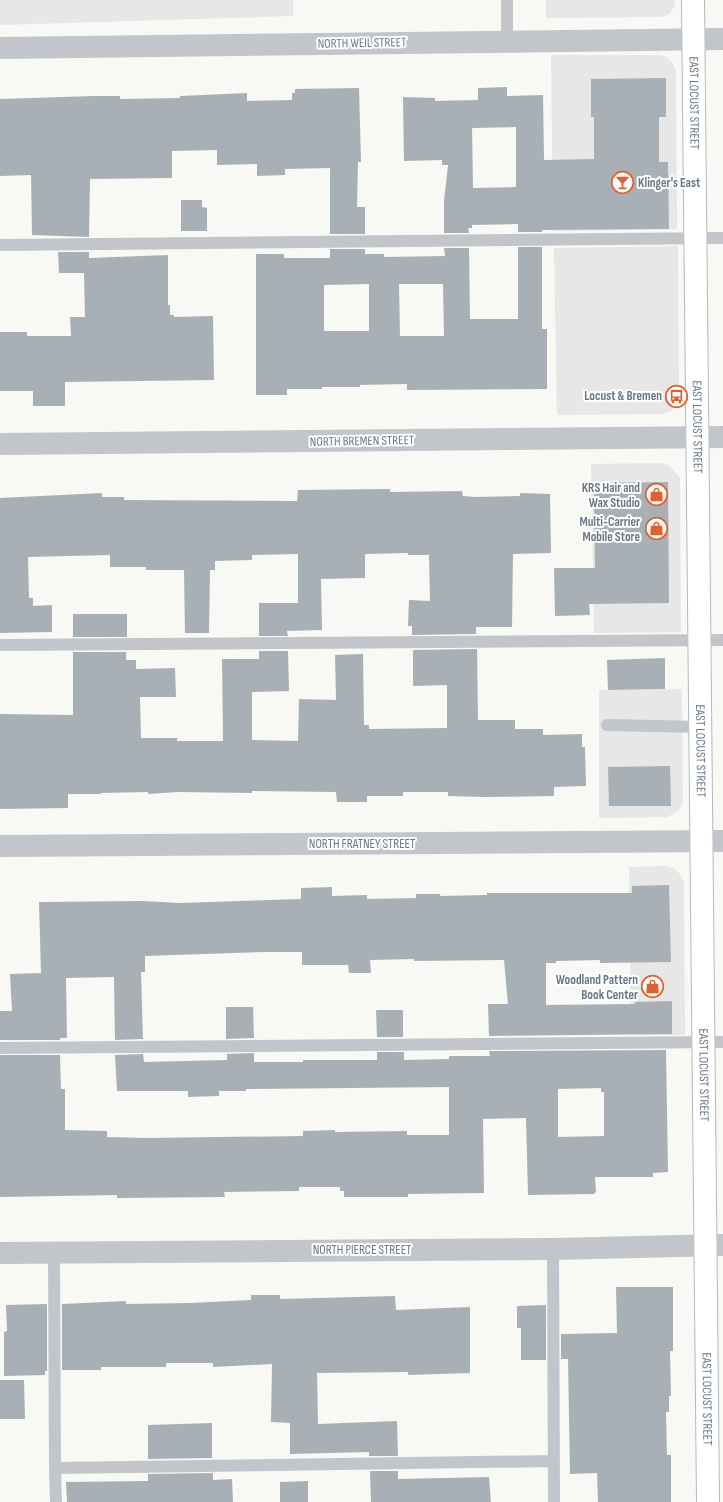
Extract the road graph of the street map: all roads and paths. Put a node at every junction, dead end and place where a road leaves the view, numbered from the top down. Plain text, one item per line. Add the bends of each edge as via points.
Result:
1 (507, 0) edge
2 (693, 0) edge
3 (723, 38) edge
4 (693, 39) junction
5 (507, 41) junction
6 (0, 48) edge
7 (696, 238) junction
8 (723, 238) edge
9 (0, 245) edge
10 (723, 437) edge
11 (698, 438) junction
12 (0, 444) edge
13 (700, 640) junction
14 (723, 640) edge
15 (0, 645) edge
16 (607, 725) dead end
17 (701, 727) junction
18 (712, 841) edge
19 (0, 846) edge
20 (713, 1042) edge
21 (0, 1048) edge
22 (714, 1245) edge
23 (553, 1249) junction
24 (54, 1252) junction
25 (0, 1253) edge
26 (554, 1461) junction
27 (55, 1468) junction
28 (56, 1502) edge
29 (554, 1502) edge
30 (708, 1502) edge

1 - 5 lane
2 - 4 main road, EAST LOCUST STREET
3 - 4 street, NORTH WEIL STREET
4 - 5 street, NORTH WEIL STREET
4 - 7 main road, EAST LOCUST STREET
5 - 6 street, NORTH WEIL STREET
7 - 8 lane
7 - 9 lane
7 - 11 main road, EAST LOCUST STREET
10 - 11 street, NORTH BREMEN STREET
11 - 12 street, NORTH BREMEN STREET
11 - 13 main road, EAST LOCUST STREET
13 - 14 lane
13 - 15 lane
13 - 17 main road, EAST LOCUST STREET
16 - 17 lane
17 - 18 main road, EAST LOCUST STREET
18 - 19 street, NORTH FRATNEY STREET
18 - 20 main road, EAST LOCUST STREET
20 - 21 lane
20 - 22 main road, EAST LOCUST STREET
22 - 23 street, NORTH PIERCE STREET
22 - 30 main road, EAST LOCUST STREET
23 - 24 street, NORTH PIERCE STREET
23 - 26 lane
24 - 25 street, NORTH PIERCE STREET
24 - 27 lane
26 - 27 lane
26 - 29 lane
27 - 28 lane

